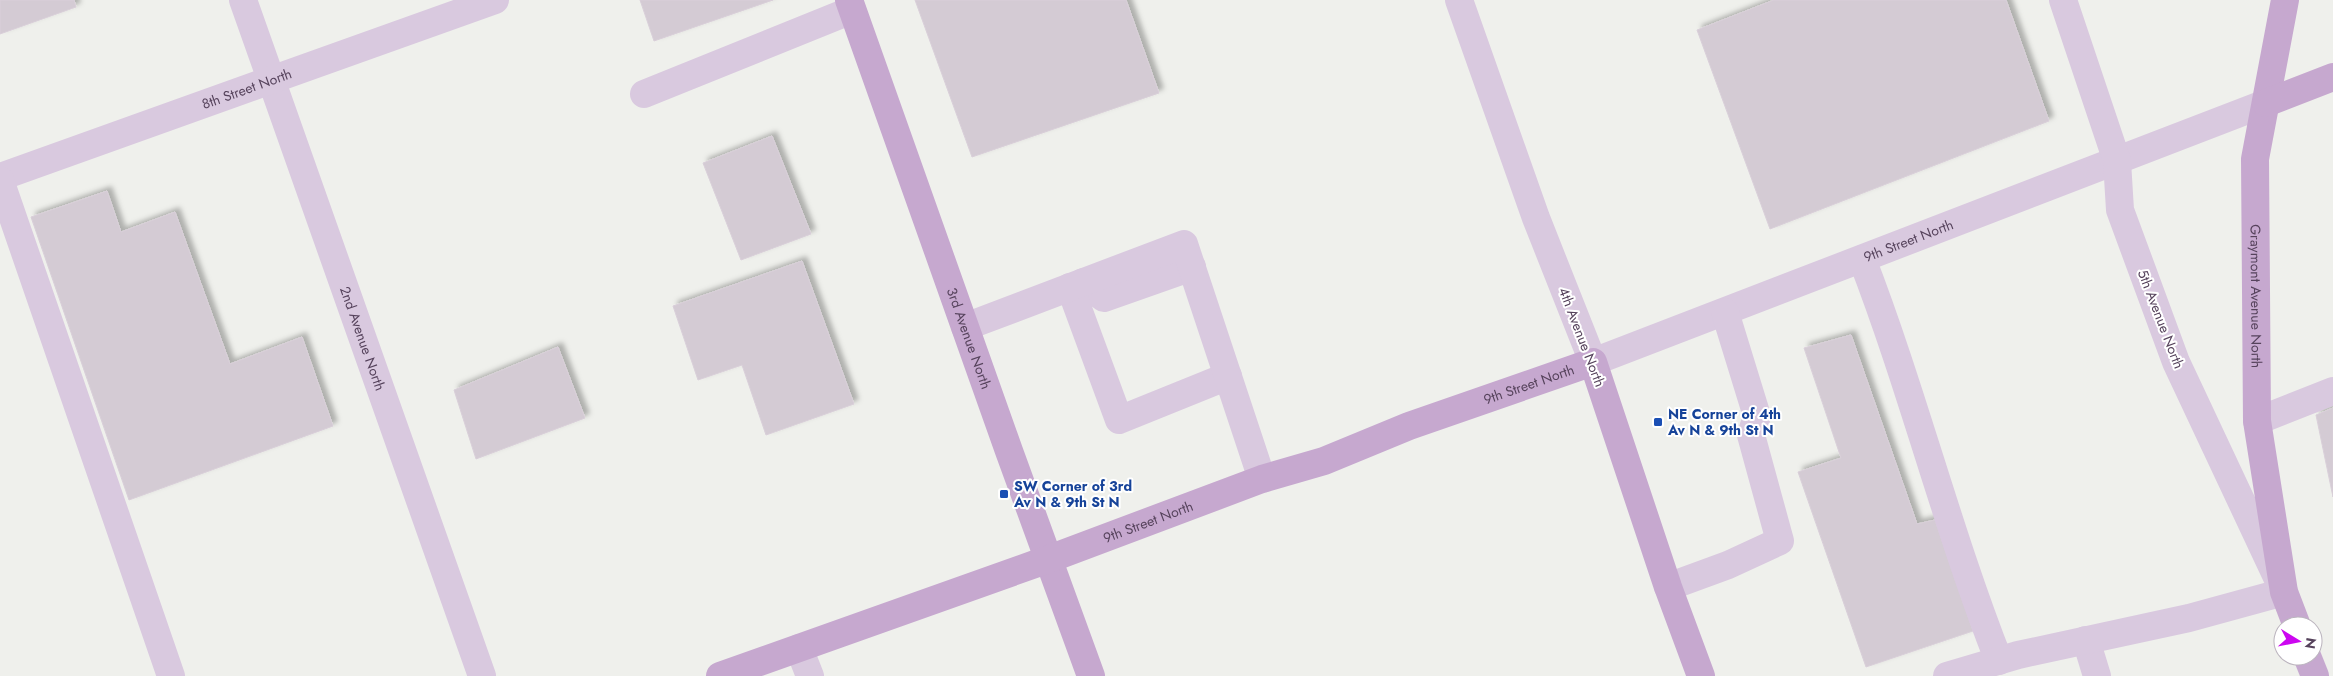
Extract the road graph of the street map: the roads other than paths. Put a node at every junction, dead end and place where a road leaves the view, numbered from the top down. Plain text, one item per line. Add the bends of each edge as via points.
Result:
1 (243, 0) edge
2 (495, 0) edge
3 (1459, 0) edge
4 (2064, 0) edge
5 (2285, 0) edge
6 (850, 5) edge
7 (2333, 77) edge
8 (271, 80) junction
9 (644, 94) dead end
10 (2266, 103) junction
11 (2117, 161) junction
12 (0, 178) edge
13 (1862, 259) junction
14 (1077, 285) junction
15 (1724, 312) junction
16 (965, 327) junction
17 (1593, 362) junction
18 (1228, 376) junction
19 (2333, 391) edge
20 (2257, 421) junction
21 (1262, 479) junction
22 (1049, 559) junction
23 (1668, 587) junction
24 (2284, 592) junction
25 (2293, 616) edge
26 (2086, 640) junction
27 (800, 648) junction
28 (1999, 661) junction
29 (1964, 674) edge
30 (171, 676) edge
31 (482, 676) edge
32 (720, 676) edge
33 (810, 676) edge
34 (1091, 676) edge
35 (1701, 676) edge
36 (2098, 676) edge

1 - 8 street, 2nd Avenue North
2 - 8 street, 8th Street North
3 - 17 street, 4th Avenue North via 1536,218
4 - 11 street, 5th Avenue North
5 - 10 main road, Graymont Avenue North
6 - 9 street
6 - 16 main road, 3rd Avenue North
7 - 10 main road, 9th Street North
8 - 12 street, 8th Street North
8 - 31 street, 2nd Avenue North
10 - 11 street, 9th Street North
10 - 20 main road, Graymont Avenue North via 2255,159
11 - 13 street, 9th Street North
11 - 24 street, 5th Avenue North via 2120,210 2176,362
12 - 30 street
13 - 15 street, 9th Street North
13 - 28 street via 1881,308 1971,590
14 - 16 street
14 - 18 street via 1184,244
14 - 18 street via 1119,420
15 - 17 street, 9th Street North
15 - 23 street via 1757,416 1751,435 1780,541
16 - 22 main road, 3rd Avenue North
17 - 21 main road, 9th Street North via 1409,426 1324,461
17 - 23 main road, 4th Avenue North
18 - 21 street
19 - 20 street
20 - 24 main road, Graymont Avenue North
21 - 22 main road, 9th Street North
22 - 27 main road, 9th Street North
22 - 34 main road, 3rd Avenue North
23 - 35 main road, 4th Avenue North
24 - 25 main road, 5th Avenue North
24 - 26 street via 2189,618
26 - 28 street
26 - 36 street
27 - 32 main road, 9th Street North
27 - 33 street
28 - 29 street

